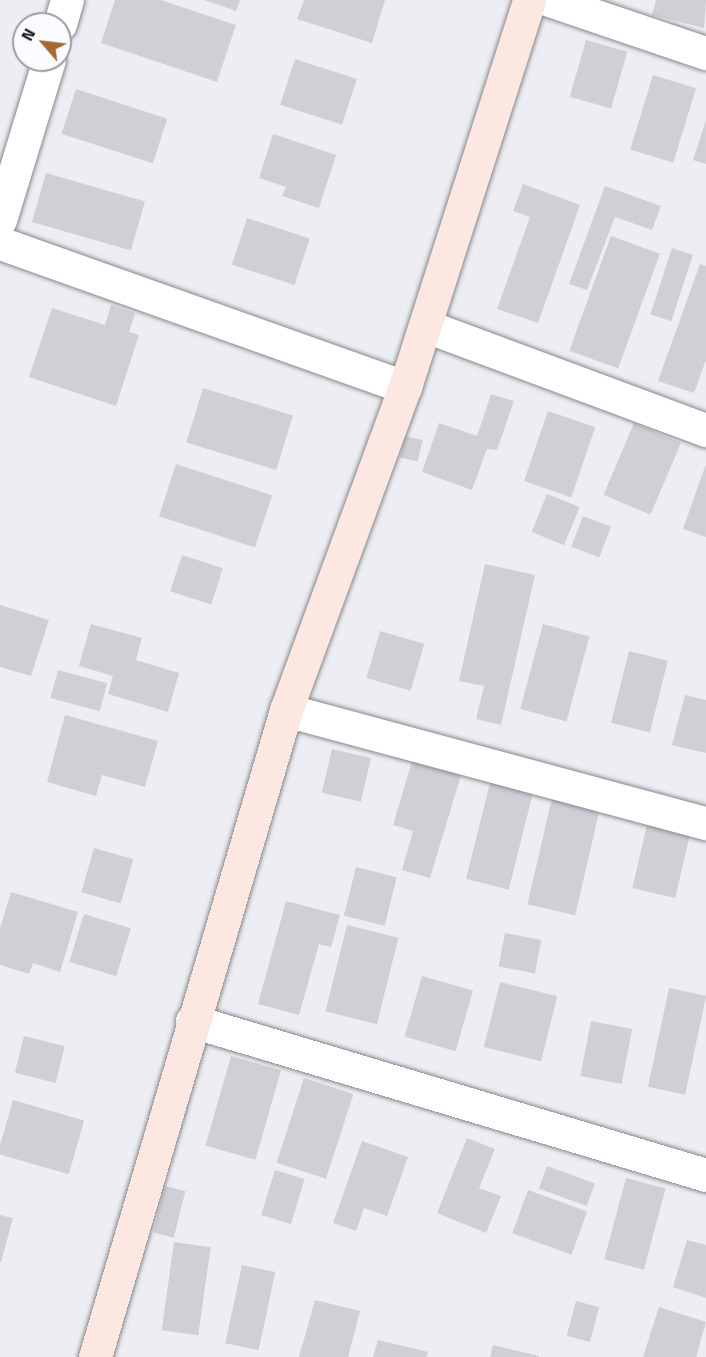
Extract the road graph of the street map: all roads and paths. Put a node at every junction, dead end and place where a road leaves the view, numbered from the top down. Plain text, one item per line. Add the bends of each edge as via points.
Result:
1 (529, 0) edge
2 (549, 0) edge
3 (706, 53) edge
4 (45, 72) edge
5 (0, 220) edge
6 (0, 243) edge
7 (426, 326) junction
8 (405, 387) junction
9 (706, 430) edge
10 (286, 710) junction
11 (706, 823) edge
12 (192, 1021) junction
13 (706, 1175) edge
14 (95, 1357) edge

1 - 7 street
2 - 3 street
4 - 5 street
6 - 8 street
7 - 8 street
7 - 9 street
8 - 10 street
10 - 11 street
10 - 12 street
12 - 13 street
12 - 14 street

